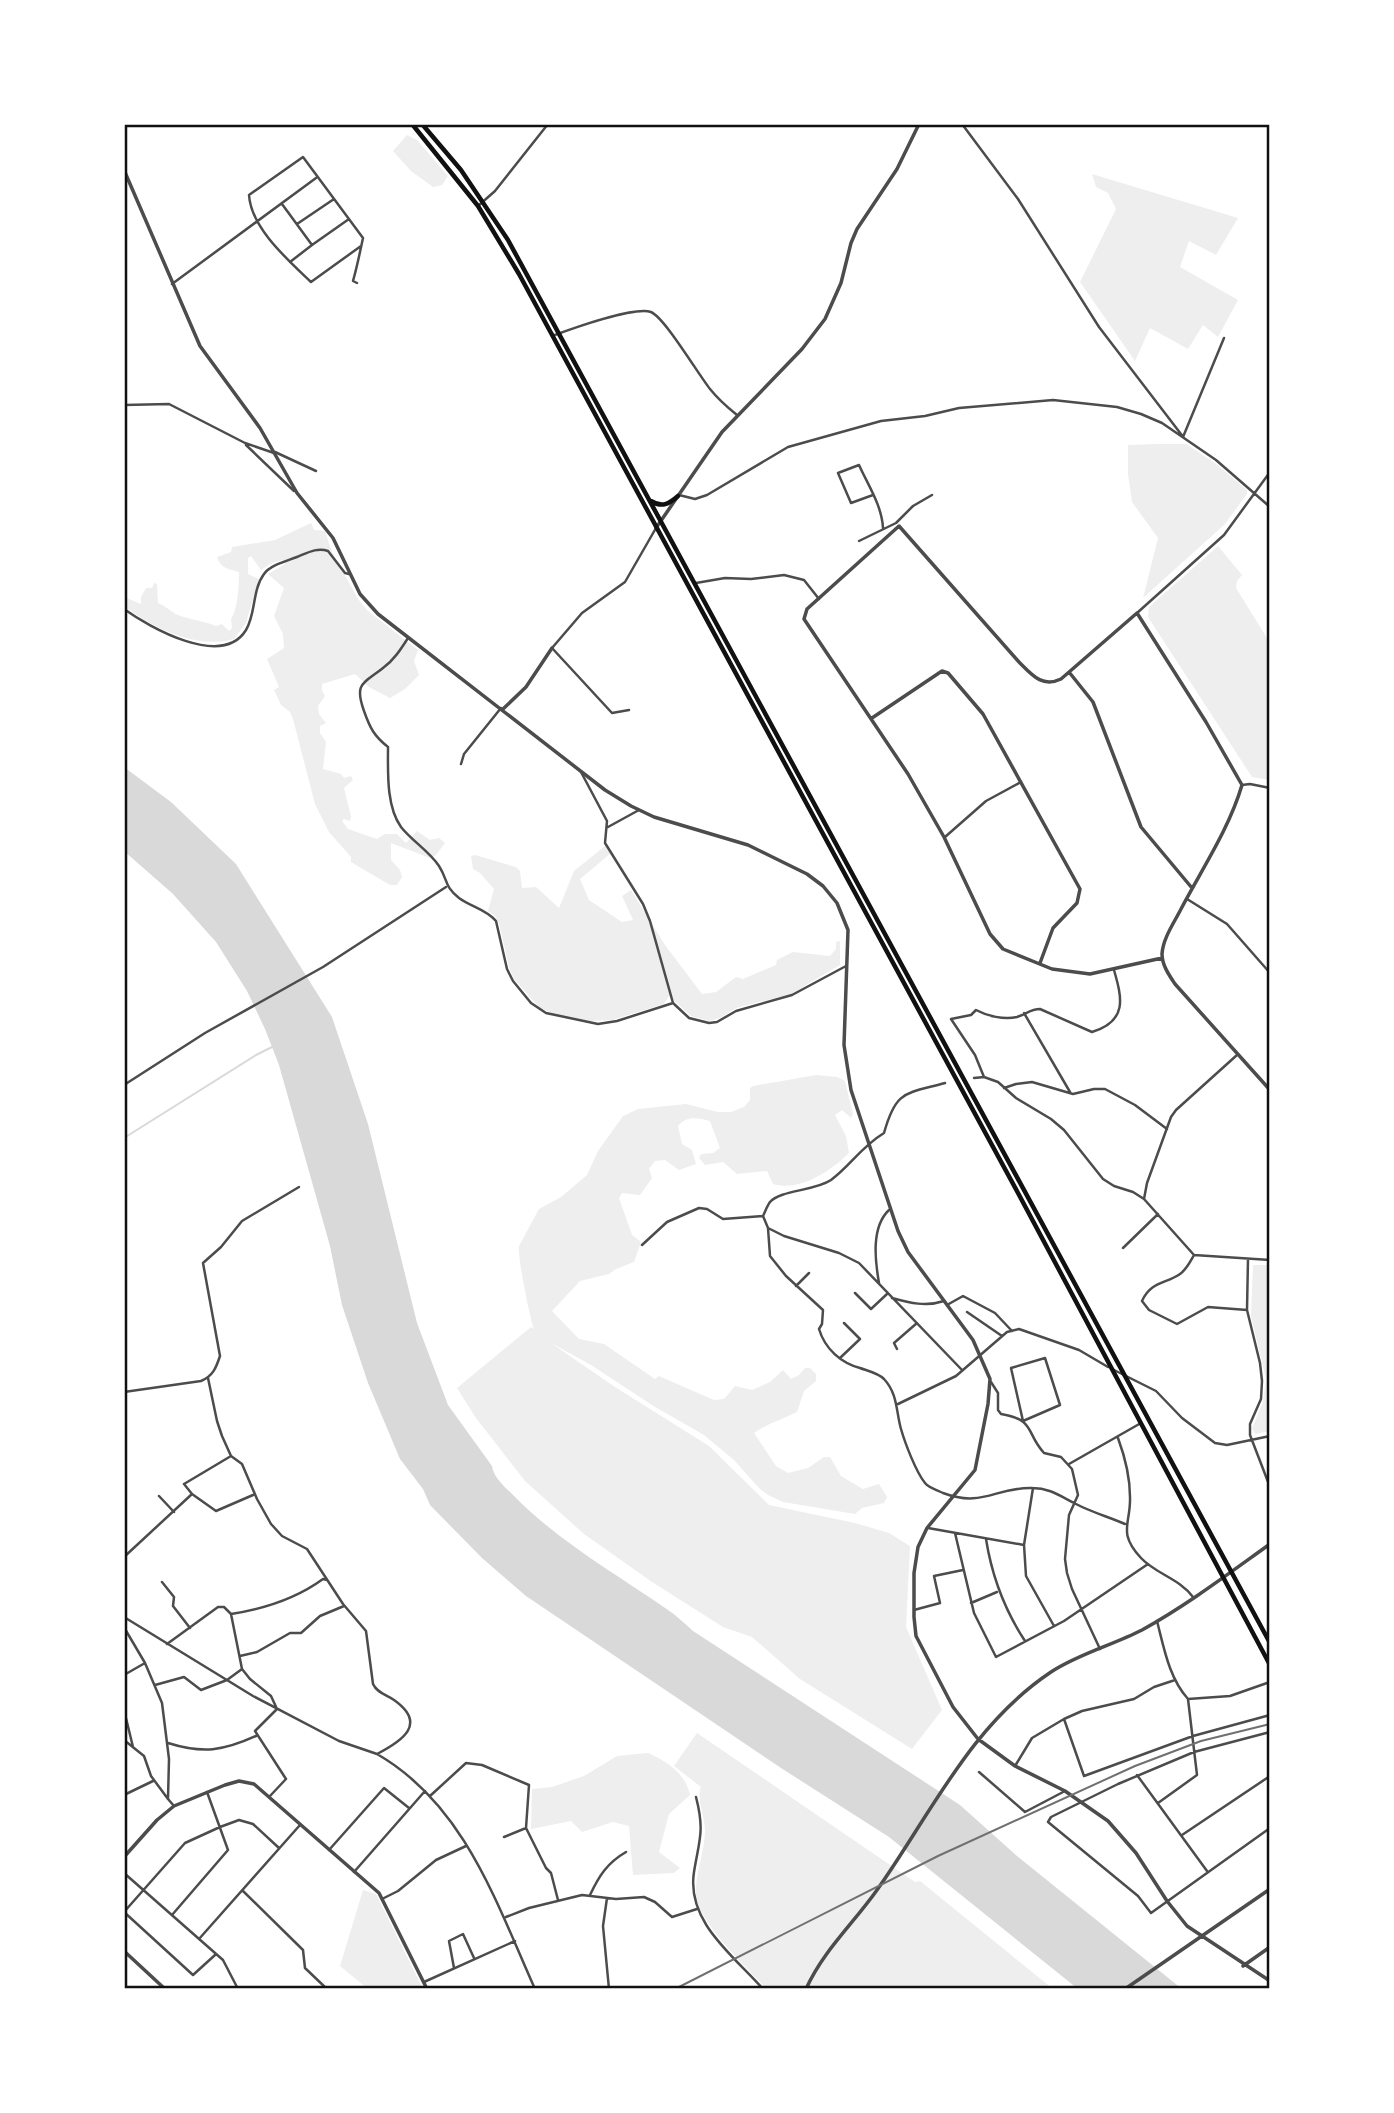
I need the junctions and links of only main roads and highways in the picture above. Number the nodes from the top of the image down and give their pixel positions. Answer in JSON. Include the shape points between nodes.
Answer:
{"nodes":[{"id":1,"x":412,"y":124,"type":"edge"},
{"id":2,"x":422,"y":124,"type":"edge"},
{"id":3,"x":678,"y":496,"type":"road end"},
{"id":4,"x":651,"y":500,"type":"junction"},
{"id":5,"x":1270,"y":1643,"type":"edge"},
{"id":6,"x":1270,"y":1665,"type":"edge"}],
"edges":[{"from":1,"to":6,"type":"highway","via":[[478,206],[508,254]]},
{"from":2,"to":4,"type":"highway","via":[[484,201]]},
{"from":3,"to":4,"type":"highway","via":[[662,506]]},
{"from":4,"to":5,"type":"highway"}]}
